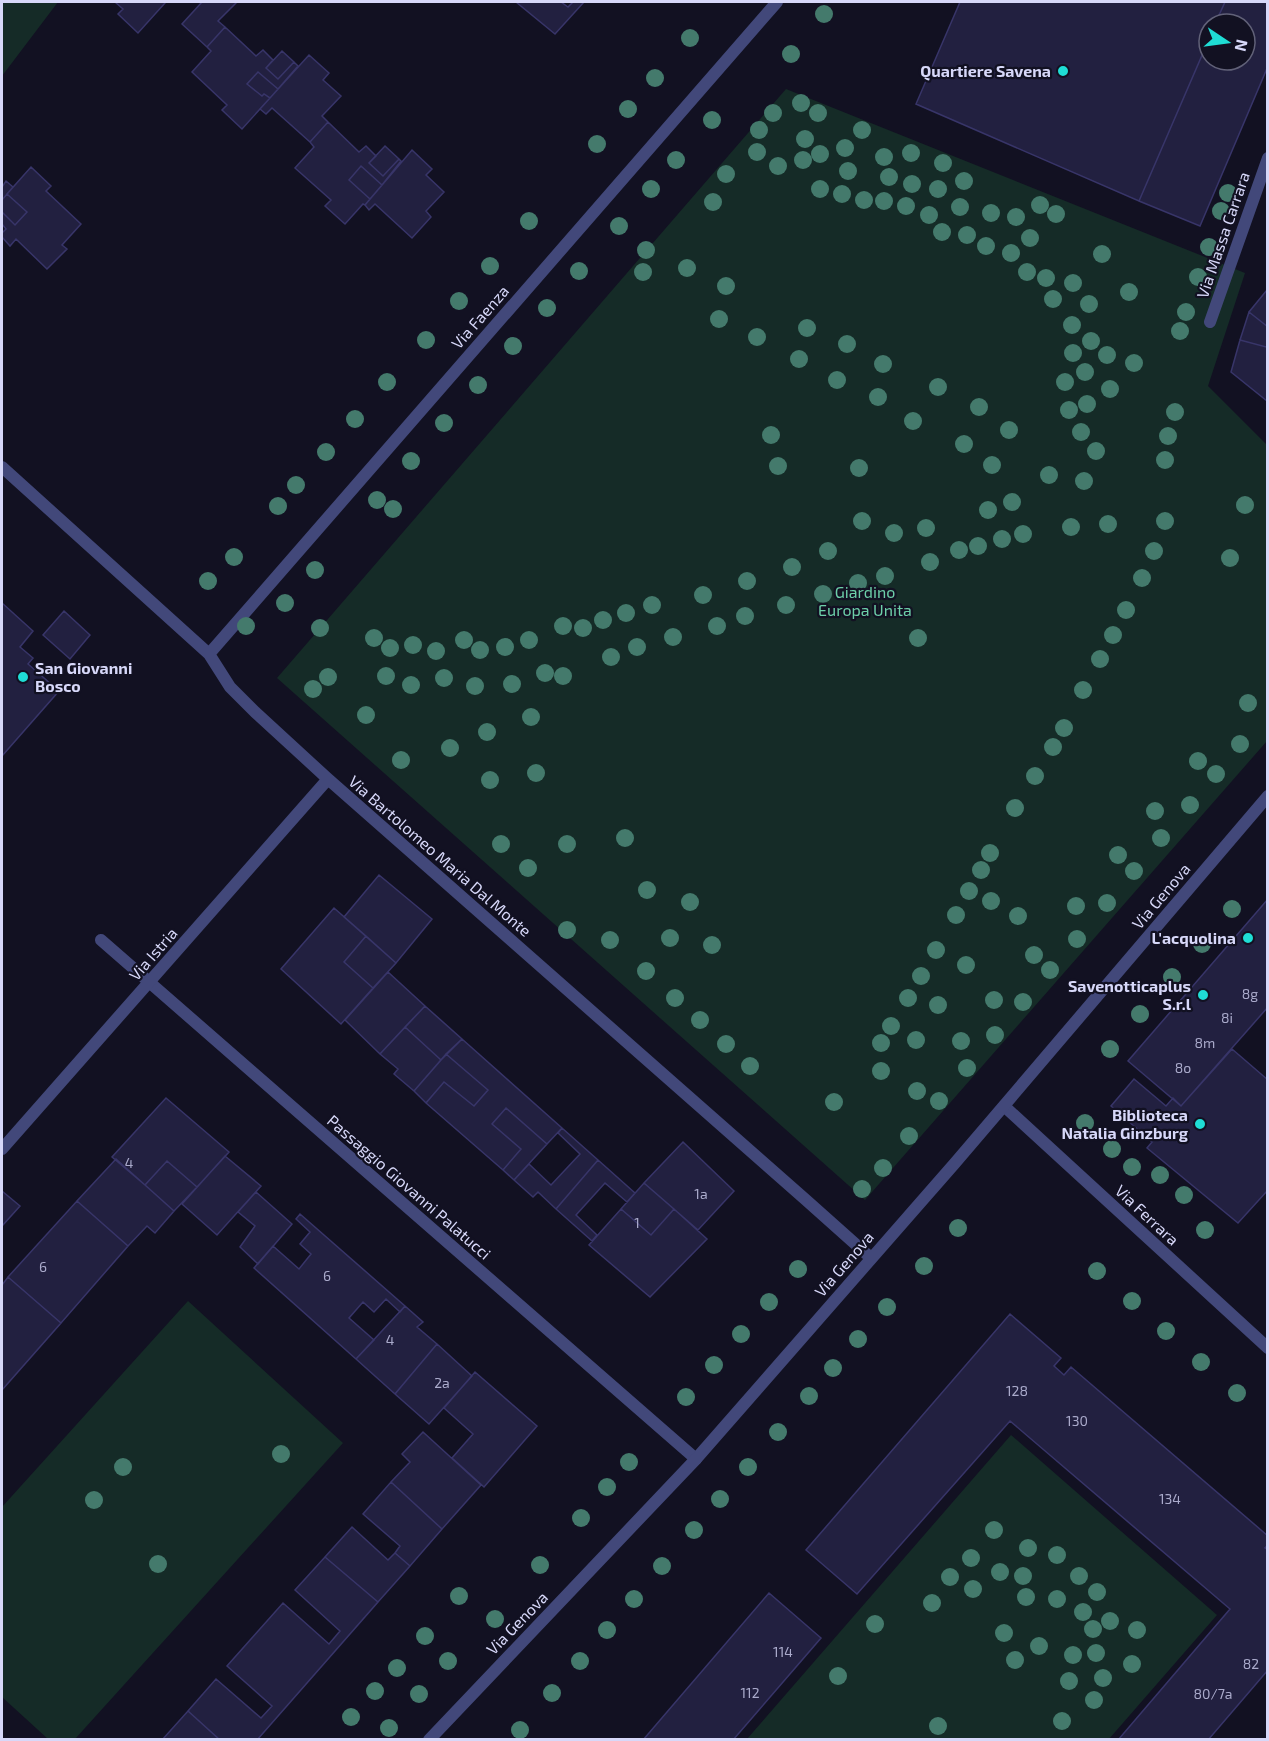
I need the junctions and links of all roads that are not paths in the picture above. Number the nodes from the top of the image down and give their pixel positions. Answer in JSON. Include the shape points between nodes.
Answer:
{"nodes":[{"id":1,"x":777,"y":2,"type":"edge"},
{"id":2,"x":1268,"y":158,"type":"edge"},
{"id":3,"x":1210,"y":322,"type":"dead end"},
{"id":4,"x":2,"y":466,"type":"edge"},
{"id":5,"x":209,"y":654,"type":"junction"},
{"id":6,"x":328,"y":779,"type":"junction"},
{"id":7,"x":1268,"y":796,"type":"edge"},
{"id":8,"x":101,"y":940,"type":"dead end"},
{"id":9,"x":149,"y":983,"type":"junction"},
{"id":10,"x":1004,"y":1106,"type":"junction"},
{"id":11,"x":2,"y":1149,"type":"edge"},
{"id":12,"x":871,"y":1258,"type":"junction"},
{"id":13,"x":1268,"y":1348,"type":"edge"},
{"id":14,"x":696,"y":1459,"type":"junction"},
{"id":15,"x":429,"y":1740,"type":"edge"}],
"edges":[{"from":1,"to":5,"type":"street","name":"Via Faenza"},
{"from":2,"to":3,"type":"street","name":"Via Massa Carrara"},
{"from":4,"to":5,"type":"street","name":"Via Bartolomeo Maria Dal Monte"},
{"from":5,"to":6,"type":"street","name":"Via Bartolomeo Maria Dal Monte","via":[[230,687]]},
{"from":6,"to":9,"type":"street","name":"Via Istria"},
{"from":6,"to":12,"type":"street","name":"Via Bartolomeo Maria Dal Monte"},
{"from":7,"to":10,"type":"street","name":"Via Genova"},
{"from":8,"to":9,"type":"street","name":"Passaggio Giovanni Palatucci"},
{"from":9,"to":11,"type":"street","name":"Via Istria"},
{"from":9,"to":14,"type":"street","name":"Passaggio Giovanni Palatucci"},
{"from":10,"to":12,"type":"street","name":"Via Genova"},
{"from":10,"to":13,"type":"street","name":"Via Ferrara"},
{"from":12,"to":14,"type":"street","name":"Via Genova"},
{"from":14,"to":15,"type":"street","name":"Via Genova"}]}
